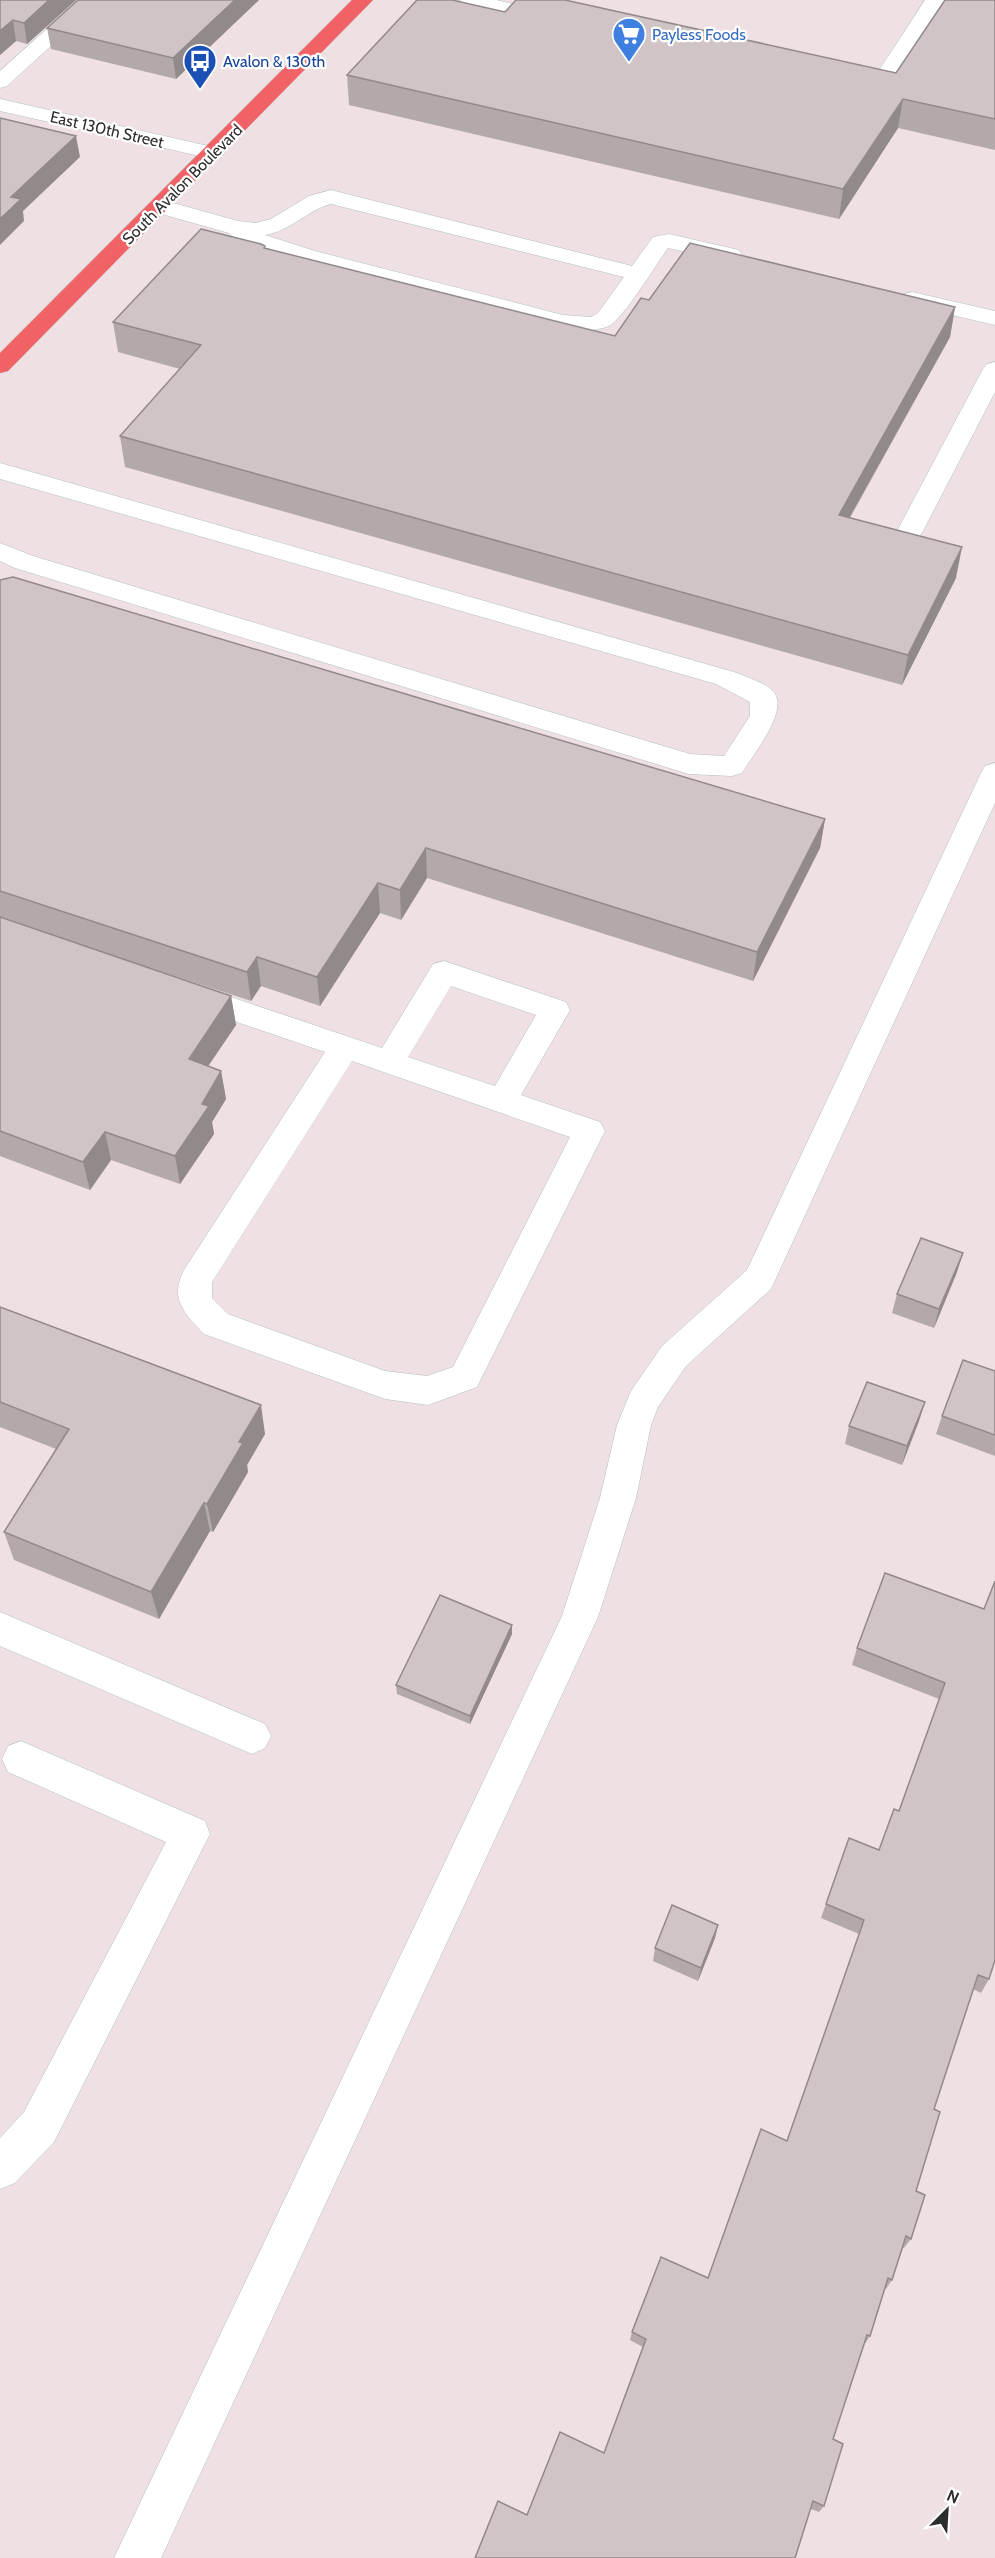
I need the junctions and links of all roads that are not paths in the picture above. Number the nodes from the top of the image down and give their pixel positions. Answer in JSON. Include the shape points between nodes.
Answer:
{"nodes":[{"id":1,"x":91,"y":0,"type":"edge"},
{"id":2,"x":363,"y":0,"type":"edge"},
{"id":3,"x":469,"y":0,"type":"edge"},
{"id":4,"x":935,"y":0,"type":"edge"},
{"id":5,"x":572,"y":23,"type":"edge"},
{"id":6,"x":831,"y":81,"type":"edge"},
{"id":7,"x":0,"y":82,"type":"edge"},
{"id":8,"x":0,"y":105,"type":"edge"},
{"id":9,"x":213,"y":153,"type":"junction"},
{"id":10,"x":159,"y":206,"type":"junction"},
{"id":11,"x":246,"y":231,"type":"junction"},
{"id":12,"x":751,"y":260,"type":"edge"},
{"id":13,"x":638,"y":274,"type":"junction"},
{"id":14,"x":890,"y":293,"type":"edge"},
{"id":15,"x":995,"y":318,"type":"edge"},
{"id":16,"x":0,"y":366,"type":"edge"},
{"id":17,"x":995,"y":369,"type":"edge"},
{"id":18,"x":0,"y":471,"type":"edge"},
{"id":19,"x":910,"y":531,"type":"edge"},
{"id":20,"x":0,"y":551,"type":"edge"},
{"id":21,"x":995,"y":773,"type":"edge"},
{"id":22,"x":167,"y":987,"type":"edge"},
{"id":23,"x":345,"y":1047,"type":"junction"},
{"id":24,"x":389,"y":1062,"type":"junction"},
{"id":25,"x":502,"y":1101,"type":"junction"},
{"id":26,"x":0,"y":1629,"type":"edge"},
{"id":27,"x":252,"y":1736,"type":"dead end"},
{"id":28,"x":21,"y":1759,"type":"dead end"},
{"id":29,"x":0,"y":2168,"type":"edge"},
{"id":30,"x":137,"y":2558,"type":"edge"}],
"edges":[{"from":1,"to":7,"type":"street"},
{"from":2,"to":9,"type":"main road","name":"South Avalon Boulevard"},
{"from":3,"to":5,"type":"street"},
{"from":4,"to":6,"type":"street","via":[[876,91]]},
{"from":8,"to":9,"type":"street","name":"East 130th Street"},
{"from":9,"to":10,"type":"main road","name":"South Avalon Boulevard"},
{"from":10,"to":11,"type":"street"},
{"from":10,"to":16,"type":"main road","name":"South Avalon Boulevard"},
{"from":11,"to":13,"type":"street","via":[[275,228],[299,208],[331,197]]},
{"from":11,"to":13,"type":"street","via":[[308,256],[563,322],[599,323]]},
{"from":12,"to":13,"type":"street","via":[[669,240],[661,242]]},
{"from":14,"to":15,"type":"street"},
{"from":17,"to":19,"type":"street"},
{"from":18,"to":20,"type":"street","via":[[725,678],[763,697],[764,716],[732,766],[689,764],[24,562]]},
{"from":21,"to":30,"type":"street","via":[[759,1279],[674,1356],[643,1401],[618,1498],[580,1617]]},
{"from":22,"to":23,"type":"street"},
{"from":23,"to":24,"type":"street"},
{"from":23,"to":25,"type":"street","via":[[196,1280],[195,1302],[216,1324],[385,1385],[428,1391],[465,1377],[589,1131]]},
{"from":24,"to":25,"type":"street"},
{"from":24,"to":25,"type":"street","via":[[444,972],[555,1010]]},
{"from":26,"to":27,"type":"street"},
{"from":28,"to":29,"type":"street","via":[[191,1834],[39,2127]]}]}
